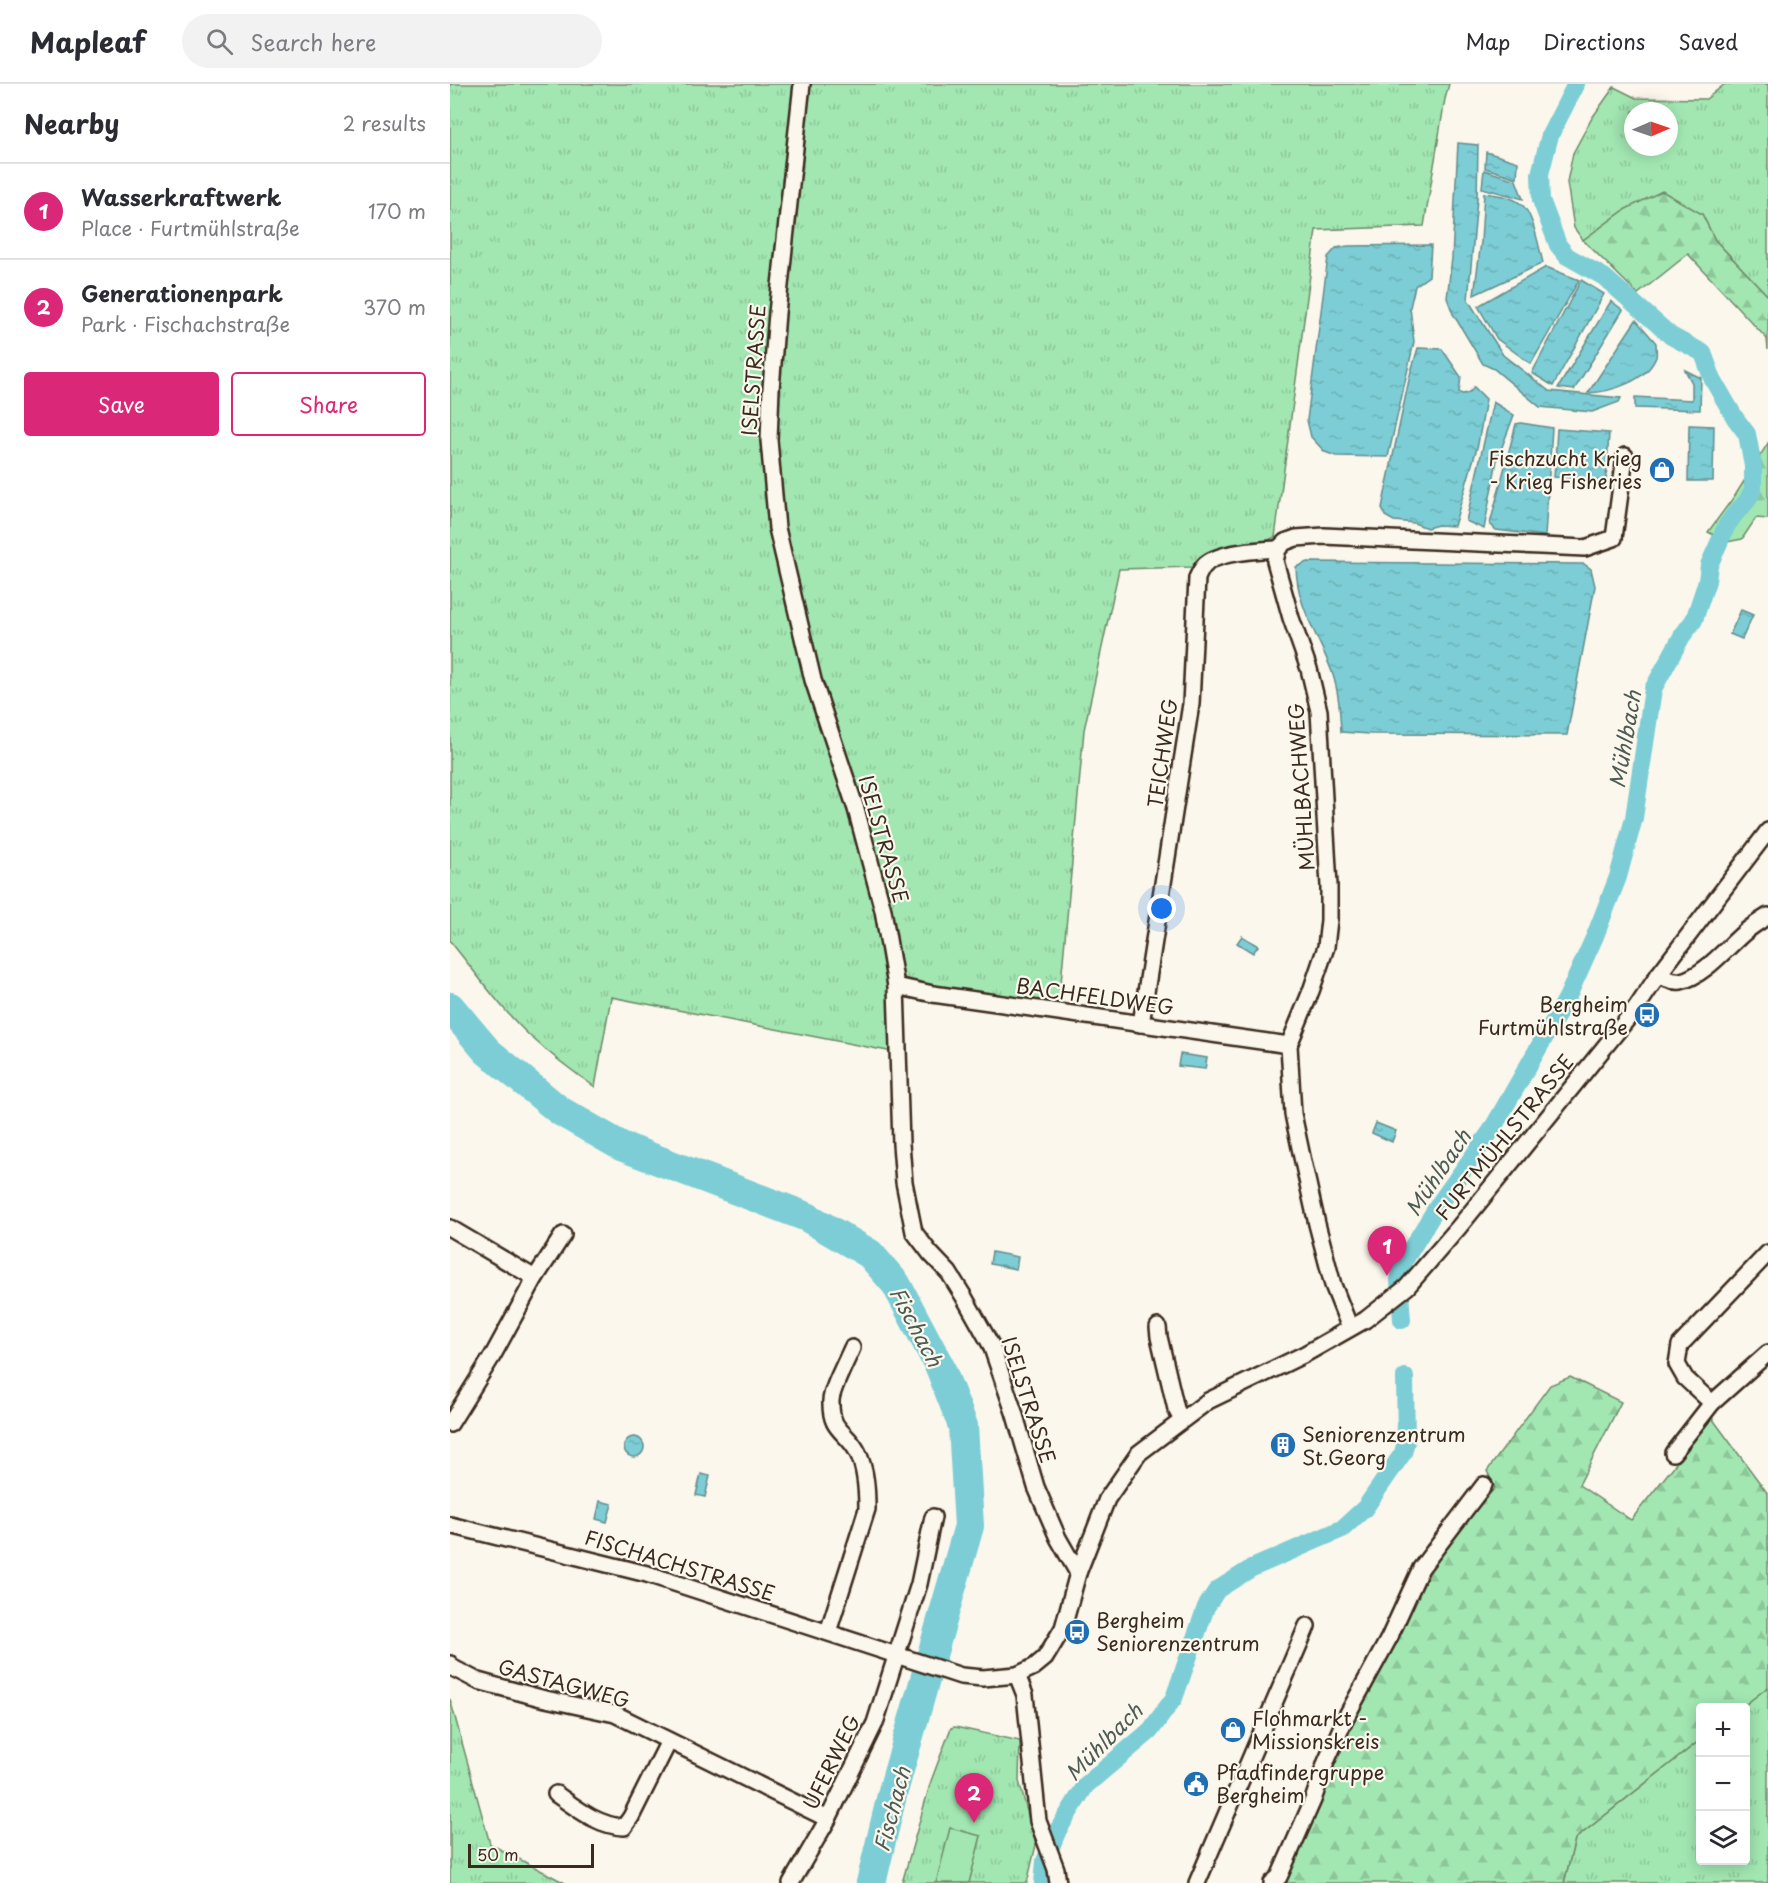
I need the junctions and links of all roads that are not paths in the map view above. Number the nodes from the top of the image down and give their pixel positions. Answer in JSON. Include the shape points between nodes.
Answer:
{"nodes":[{"id":1,"x":802,"y":84,"type":"edge"},
{"id":2,"x":1625,"y":456,"type":"dead end"},
{"id":3,"x":1278,"y":549,"type":"junction"},
{"id":4,"x":1768,"y":831,"type":"edge"},
{"id":5,"x":1768,"y":916,"type":"edge"},
{"id":6,"x":1659,"y":974,"type":"junction"},
{"id":7,"x":896,"y":986,"type":"junction"},
{"id":8,"x":1141,"y":1024,"type":"junction"},
{"id":9,"x":1289,"y":1044,"type":"junction"},
{"id":10,"x":450,"y":1228,"type":"edge"},
{"id":11,"x":563,"y":1234,"type":"dead end"},
{"id":12,"x":1768,"y":1253,"type":"edge"},
{"id":13,"x":535,"y":1278,"type":"junction"},
{"id":14,"x":1158,"y":1327,"type":"dead end"},
{"id":15,"x":1350,"y":1328,"type":"junction"},
{"id":16,"x":852,"y":1348,"type":"dead end"},
{"id":17,"x":1768,"y":1353,"type":"edge"},
{"id":18,"x":1712,"y":1403,"type":"junction"},
{"id":19,"x":1182,"y":1420,"type":"junction"},
{"id":20,"x":450,"y":1424,"type":"edge"},
{"id":21,"x":1673,"y":1453,"type":"dead end"},
{"id":22,"x":1484,"y":1485,"type":"dead end"},
{"id":23,"x":933,"y":1517,"type":"dead end"},
{"id":24,"x":450,"y":1525,"type":"edge"},
{"id":25,"x":1078,"y":1574,"type":"junction"},
{"id":26,"x":1307,"y":1626,"type":"dead end"},
{"id":27,"x":828,"y":1632,"type":"junction"},
{"id":28,"x":896,"y":1654,"type":"junction"},
{"id":29,"x":450,"y":1664,"type":"edge"},
{"id":30,"x":1017,"y":1675,"type":"junction"},
{"id":31,"x":669,"y":1741,"type":"junction"},
{"id":32,"x":556,"y":1794,"type":"dead end"},
{"id":33,"x":828,"y":1819,"type":"junction"},
{"id":34,"x":1057,"y":1876,"type":"edge"},
{"id":35,"x":791,"y":1883,"type":"edge"},
{"id":36,"x":1197,"y":1883,"type":"edge"},
{"id":37,"x":1272,"y":1883,"type":"edge"}],
"edges":[{"from":1,"to":7,"type":"street","name":"ISELSTRASSE","via":[[771,389],[772,487],[777,528],[810,669],[876,878]]},
{"from":2,"to":3,"type":"street","via":[[1614,538],[1585,548],[1324,536],[1296,538]]},
{"from":3,"to":8,"type":"street","name":"TEICHWEG","via":[[1247,550],[1216,558],[1205,564],[1197,578],[1191,704]]},
{"from":3,"to":9,"type":"street","name":"MÜHLBACHWEG","via":[[1275,561],[1319,711],[1329,886],[1326,947]]},
{"from":4,"to":6,"type":"street","name":"FURTMÜHLSTRASSE"},
{"from":5,"to":6,"type":"street","via":[[1693,975],[1680,981],[1667,980]]},
{"from":6,"to":15,"type":"street","name":"FURTMÜHLSTRASSE","via":[[1630,1016],[1407,1287]]},
{"from":7,"to":8,"type":"street","name":"BACHFELDWEG"},
{"from":7,"to":25,"type":"street","name":"ISELSTRASSE","via":[[901,1144],[914,1232],[949,1273],[991,1345],[1036,1487]]},
{"from":8,"to":9,"type":"street","name":"BACHFELDWEG"},
{"from":9,"to":15,"type":"street","name":"MÜHLBACHWEG","via":[[1293,1114],[1333,1285]]},
{"from":10,"to":13,"type":"street"},
{"from":11,"to":13,"type":"street"},
{"from":12,"to":18,"type":"street","via":[[1680,1345],[1677,1364],[1685,1378]]},
{"from":13,"to":20,"type":"street"},
{"from":14,"to":19,"type":"street","via":[[1176,1409]]},
{"from":15,"to":19,"type":"street","name":"FURTMÜHLSTRASSE","via":[[1208,1401]]},
{"from":16,"to":27,"type":"street","via":[[831,1399],[833,1423],[857,1450],[863,1464],[867,1509]]},
{"from":17,"to":18,"type":"street"},
{"from":18,"to":21,"type":"street"},
{"from":19,"to":25,"type":"street","name":"FURTMÜHLSTRASSE","via":[[1138,1453],[1107,1499]]},
{"from":22,"to":37,"type":"street","via":[[1421,1568],[1346,1717],[1279,1877]]},
{"from":23,"to":28,"type":"street","via":[[919,1584]]},
{"from":24,"to":27,"type":"street","name":"FISCHACHSTRASSE","via":[[647,1574]]},
{"from":25,"to":30,"type":"street","name":"FURTMÜHLSTRASSE","via":[[1063,1628],[1045,1658]]},
{"from":26,"to":36,"type":"street"},
{"from":27,"to":28,"type":"street","name":"FISCHACHSTRASSE"},
{"from":28,"to":30,"type":"street","name":"FISCHACHSTRASSE","via":[[961,1676]]},
{"from":28,"to":33,"type":"street","name":"UFERWEG","via":[[875,1723]]},
{"from":29,"to":31,"type":"street","name":"GASTAGWEG","via":[[478,1681],[615,1714]]},
{"from":30,"to":34,"type":"street","via":[[1025,1695],[1036,1811]]},
{"from":31,"to":32,"type":"street","via":[[624,1827],[608,1825],[583,1813]]},
{"from":31,"to":33,"type":"street","name":"GASTAGWEG"},
{"from":33,"to":35,"type":"street","name":"UFERWEG"}]}
